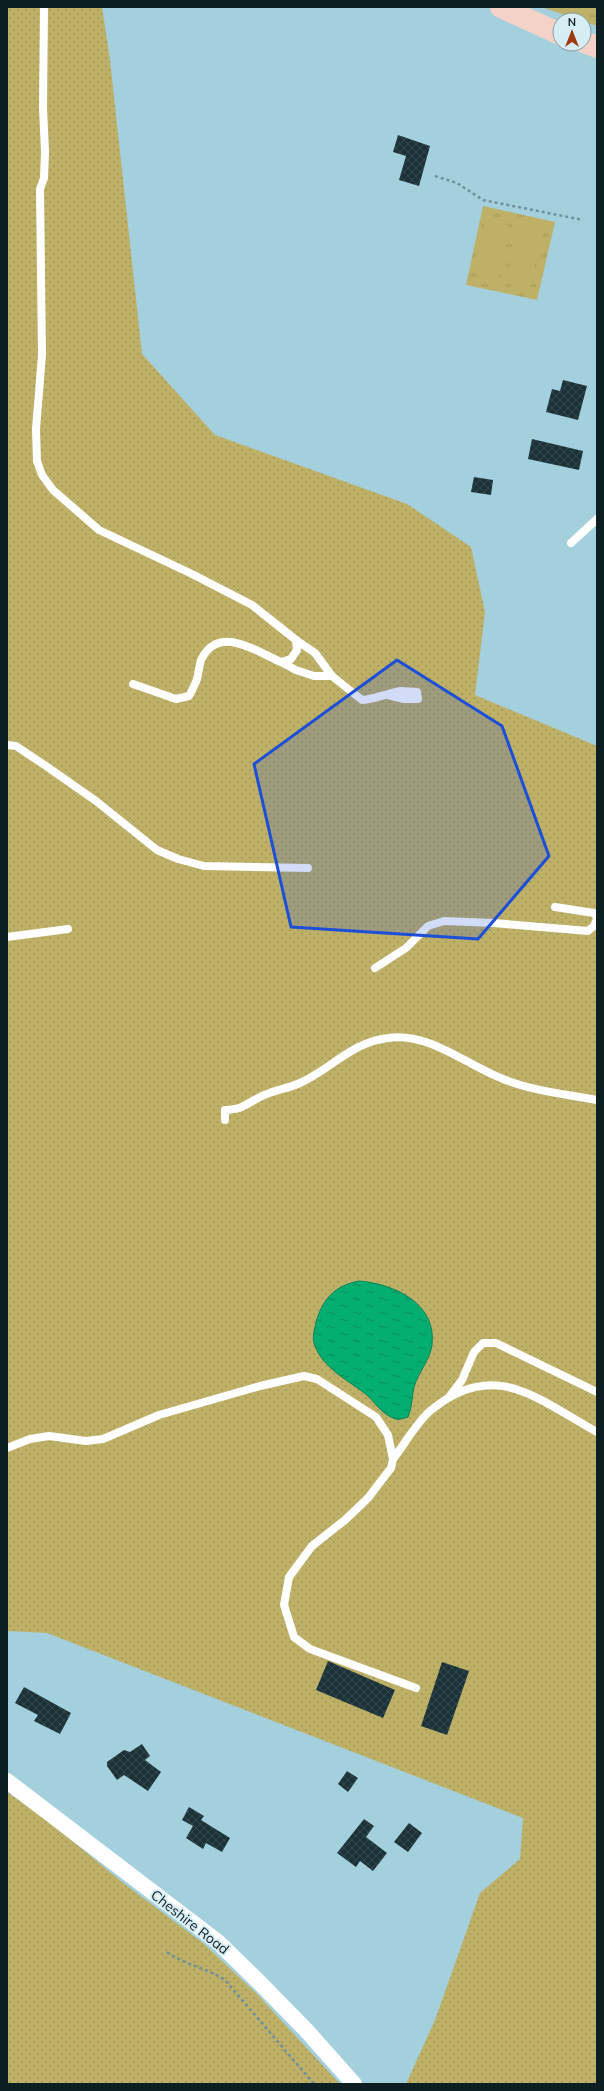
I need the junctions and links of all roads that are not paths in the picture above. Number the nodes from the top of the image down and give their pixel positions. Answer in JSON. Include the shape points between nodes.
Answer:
{"nodes":[{"id":1,"x":44,"y":7,"type":"edge"},
{"id":2,"x":501,"y":7,"type":"edge"},
{"id":3,"x":552,"y":31,"type":"edge"},
{"id":4,"x":597,"y":519,"type":"edge"},
{"id":5,"x":571,"y":543,"type":"dead end"},
{"id":6,"x":296,"y":640,"type":"junction"},
{"id":7,"x":281,"y":662,"type":"junction"},
{"id":8,"x":332,"y":676,"type":"junction"},
{"id":9,"x":133,"y":684,"type":"dead end"},
{"id":10,"x":388,"y":695,"type":"dead end"},
{"id":11,"x":7,"y":745,"type":"edge"},
{"id":12,"x":308,"y":868,"type":"dead end"},
{"id":13,"x":556,"y":907,"type":"dead end"},
{"id":14,"x":597,"y":918,"type":"edge"},
{"id":15,"x":68,"y":929,"type":"dead end"},
{"id":16,"x":7,"y":937,"type":"edge"},
{"id":17,"x":375,"y":968,"type":"dead end"},
{"id":18,"x":597,"y":1100,"type":"edge"},
{"id":19,"x":224,"y":1120,"type":"dead end"},
{"id":20,"x":597,"y":1392,"type":"edge"},
{"id":21,"x":448,"y":1398,"type":"junction"},
{"id":22,"x":597,"y":1432,"type":"edge"},
{"id":23,"x":7,"y":1448,"type":"edge"},
{"id":24,"x":393,"y":1459,"type":"junction"},
{"id":25,"x":416,"y":1688,"type":"dead end"},
{"id":26,"x":7,"y":1781,"type":"edge"},
{"id":27,"x":354,"y":2084,"type":"edge"}],
"edges":[{"from":1,"to":6,"type":"lane","via":[[45,152],[44,178],[40,189],[42,355],[36,429],[37,461],[42,475],[53,490],[99,530],[252,605]]},
{"from":2,"to":3,"type":"street"},
{"from":4,"to":5,"type":"lane"},
{"from":6,"to":7,"type":"lane","via":[[297,650],[291,659]]},
{"from":6,"to":8,"type":"lane","via":[[315,653]]},
{"from":7,"to":8,"type":"lane","via":[[314,676]]},
{"from":7,"to":9,"type":"lane","via":[[240,643],[224,641],[213,645],[202,658],[189,696],[176,699]]},
{"from":8,"to":10,"type":"lane","via":[[362,700]]},
{"from":11,"to":12,"type":"lane","via":[[16,746],[96,801],[157,850],[178,859],[204,866]]},
{"from":13,"to":14,"type":"lane","via":[[594,913]]},
{"from":14,"to":17,"type":"lane","via":[[594,926],[588,931],[444,921],[428,926],[406,948]]},
{"from":15,"to":16,"type":"lane"},
{"from":18,"to":19,"type":"lane","via":[[527,1088],[501,1079],[472,1063],[413,1038],[388,1038],[361,1044],[300,1084],[278,1089],[241,1110],[224,1110]]},
{"from":20,"to":21,"type":"lane","via":[[517,1352],[496,1343],[483,1343],[474,1352],[462,1380]]},
{"from":21,"to":22,"type":"lane","via":[[465,1389],[494,1384],[515,1388],[546,1402]]},
{"from":21,"to":24,"type":"lane","via":[[429,1412]]},
{"from":23,"to":24,"type":"lane","via":[[30,1439],[49,1436],[86,1441],[103,1439],[159,1415],[304,1376],[318,1379],[376,1417],[388,1435]]},
{"from":24,"to":25,"type":"lane","via":[[391,1468],[368,1498],[312,1546],[298,1564],[289,1577],[284,1605],[294,1637],[310,1649]]},
{"from":26,"to":27,"type":"street","name":"Cheshire Road","via":[[218,1942],[276,1998]]}]}
